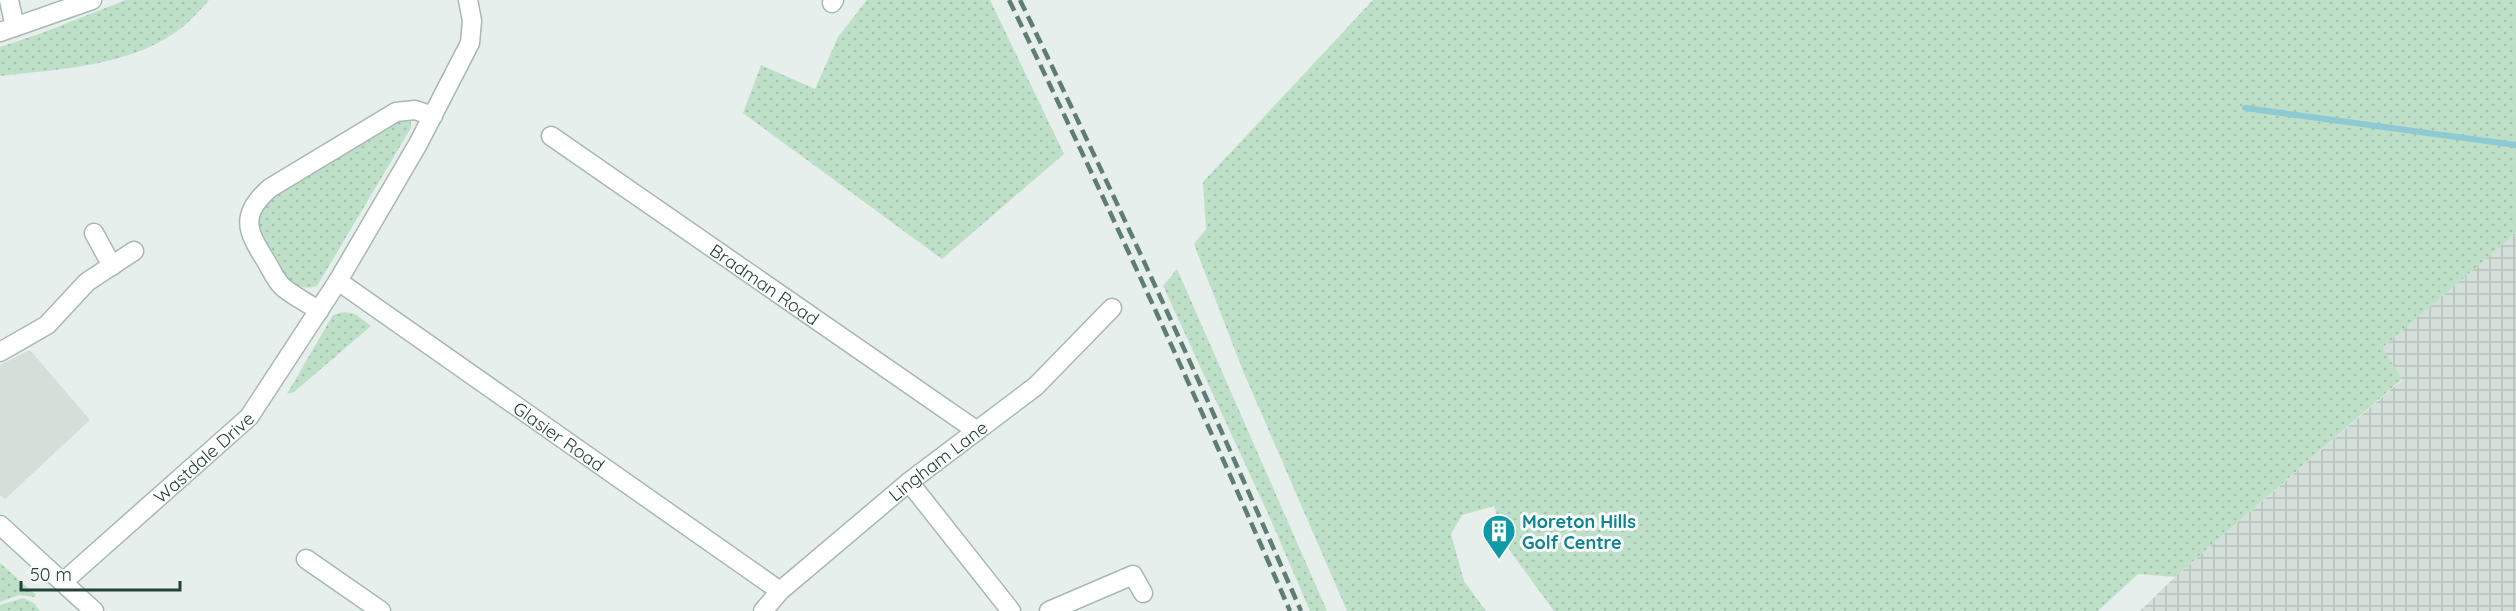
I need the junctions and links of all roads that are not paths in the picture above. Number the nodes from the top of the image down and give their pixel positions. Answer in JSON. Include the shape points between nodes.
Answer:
{"nodes":[{"id":1,"x":9,"y":0,"type":"edge"},
{"id":2,"x":92,"y":0,"type":"edge"},
{"id":3,"x":468,"y":0,"type":"edge"},
{"id":4,"x":7,"y":29,"type":"edge"},
{"id":5,"x":433,"y":116,"type":"junction"},
{"id":6,"x":551,"y":136,"type":"dead end"},
{"id":7,"x":94,"y":234,"type":"dead end"},
{"id":8,"x":134,"y":251,"type":"dead end"},
{"id":9,"x":112,"y":266,"type":"junction"},
{"id":10,"x":338,"y":281,"type":"junction"},
{"id":11,"x":1112,"y":309,"type":"dead end"},
{"id":12,"x":319,"y":311,"type":"junction"},
{"id":13,"x":0,"y":352,"type":"edge"},
{"id":14,"x":977,"y":431,"type":"junction"},
{"id":15,"x":909,"y":482,"type":"junction"},
{"id":16,"x":0,"y":525,"type":"edge"},
{"id":17,"x":306,"y":559,"type":"dead end"},
{"id":18,"x":63,"y":582,"type":"junction"},
{"id":19,"x":780,"y":591,"type":"junction"},
{"id":20,"x":1143,"y":592,"type":"dead end"},
{"id":21,"x":94,"y":611,"type":"edge"},
{"id":22,"x":381,"y":611,"type":"edge"},
{"id":23,"x":763,"y":611,"type":"edge"},
{"id":24,"x":1011,"y":611,"type":"edge"},
{"id":25,"x":1049,"y":611,"type":"edge"}],
"edges":[{"from":1,"to":4,"type":"street"},
{"from":2,"to":4,"type":"street"},
{"from":3,"to":5,"type":"street","name":"Wastdale Drive","via":[[472,21],[470,43]]},
{"from":5,"to":10,"type":"street","name":"Wastdale Drive"},
{"from":5,"to":12,"type":"street","via":[[415,111],[396,112],[270,188],[252,208],[250,235],[282,287]]},
{"from":6,"to":14,"type":"street","name":"Bradman Road"},
{"from":7,"to":9,"type":"street"},
{"from":8,"to":9,"type":"street"},
{"from":9,"to":13,"type":"street","via":[[87,282],[47,326]]},
{"from":10,"to":12,"type":"street","name":"Wastdale Drive"},
{"from":10,"to":19,"type":"street","name":"Glasier Road"},
{"from":11,"to":14,"type":"street","name":"Lingham Lane","via":[[1036,386]]},
{"from":12,"to":18,"type":"street","name":"Wastdale Drive","via":[[249,417]]},
{"from":14,"to":15,"type":"street","name":"Lingham Lane"},
{"from":15,"to":19,"type":"street","name":"Lingham Lane"},
{"from":15,"to":24,"type":"street"},
{"from":16,"to":18,"type":"street"},
{"from":17,"to":22,"type":"street"},
{"from":18,"to":21,"type":"street"},
{"from":19,"to":23,"type":"street","name":"Lingham Lane"},
{"from":20,"to":25,"type":"street","via":[[1133,575]]}]}
